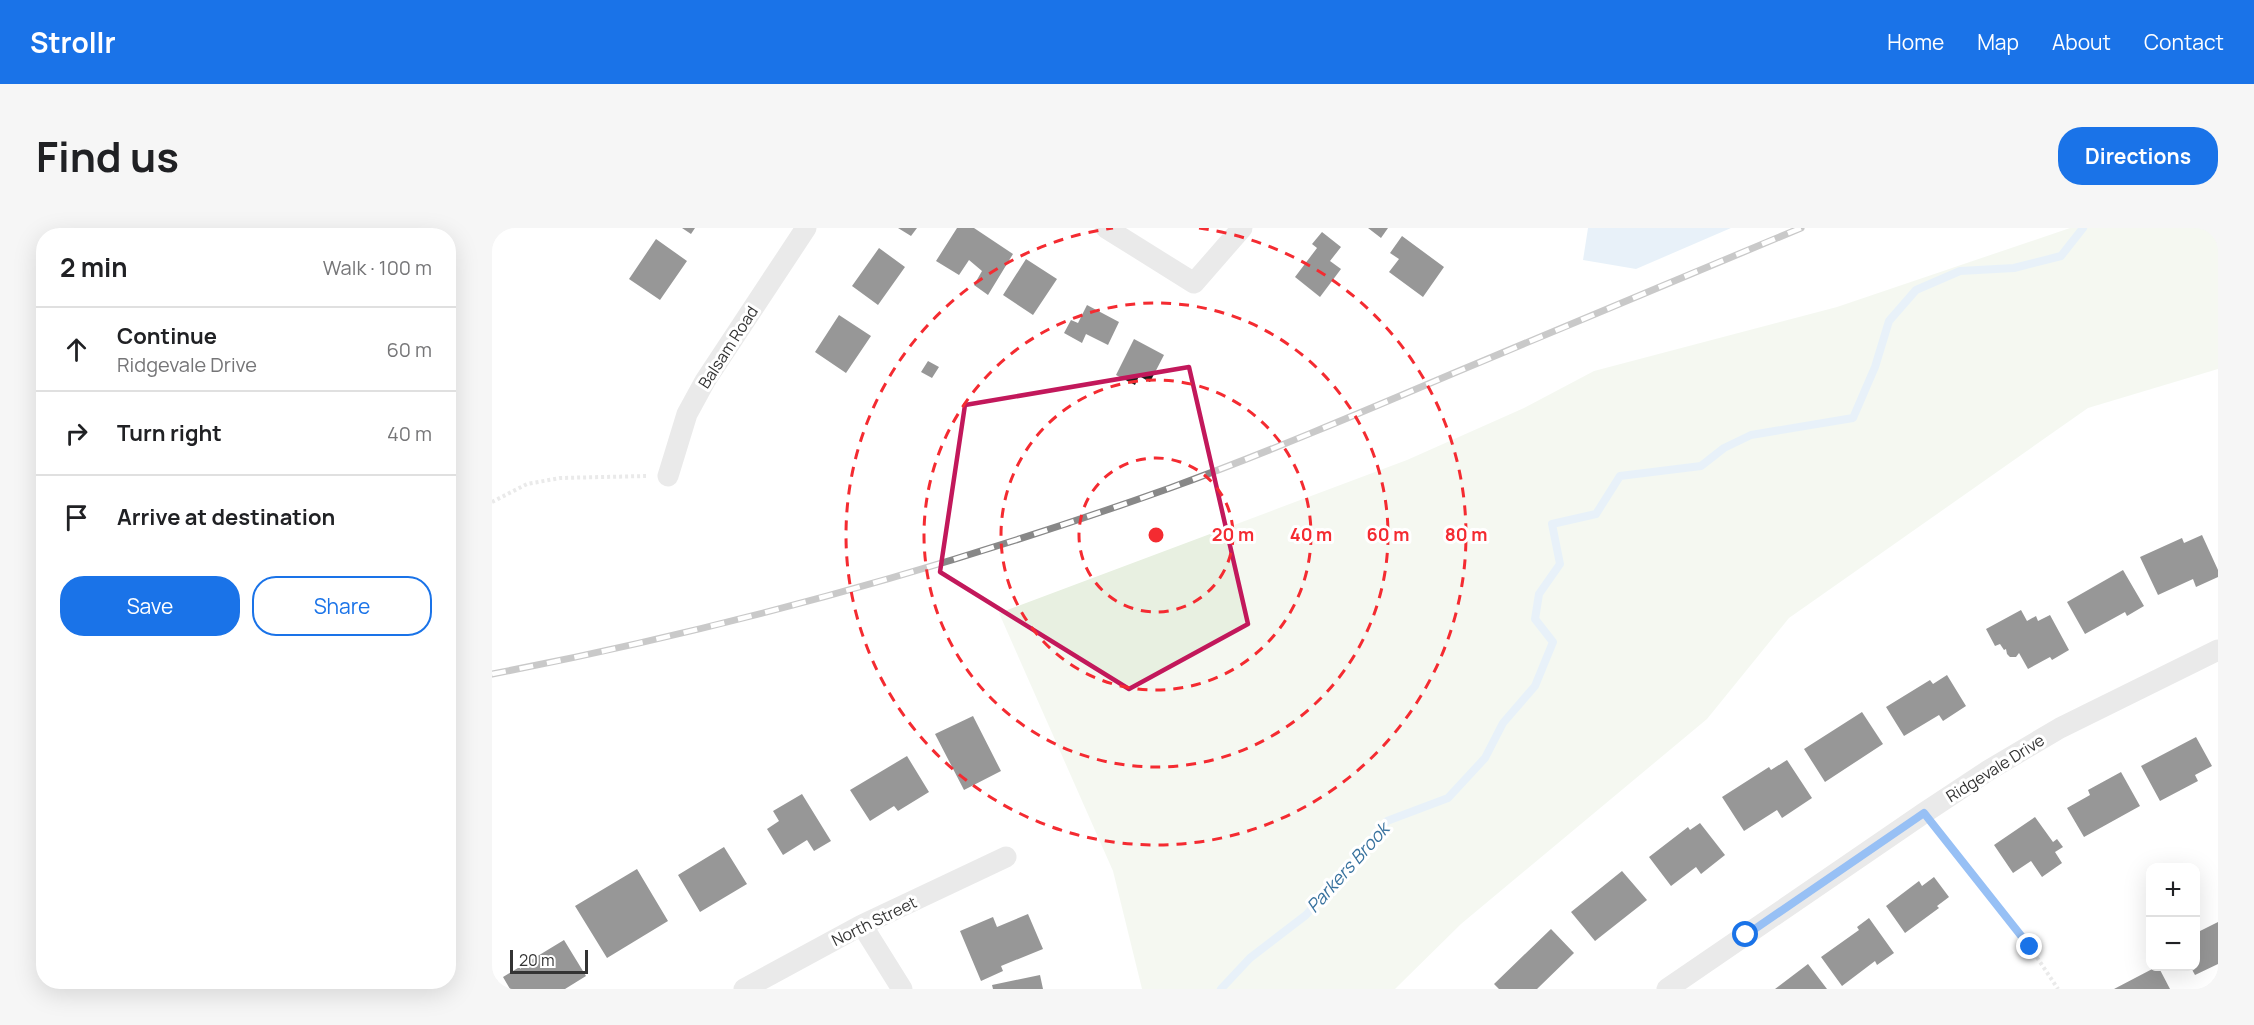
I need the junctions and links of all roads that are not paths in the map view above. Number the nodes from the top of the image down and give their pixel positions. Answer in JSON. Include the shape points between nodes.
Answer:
{"nodes":[{"id":1,"x":806,"y":228,"type":"edge"},
{"id":2,"x":1106,"y":228,"type":"edge"},
{"id":3,"x":1242,"y":228,"type":"edge"},
{"id":4,"x":668,"y":476,"type":"road end"},
{"id":5,"x":2218,"y":650,"type":"edge"},
{"id":6,"x":1006,"y":857,"type":"dead end"},
{"id":7,"x":862,"y":926,"type":"junction"},
{"id":8,"x":744,"y":989,"type":"edge"},
{"id":9,"x":902,"y":989,"type":"edge"},
{"id":10,"x":1667,"y":989,"type":"edge"}],
"edges":[{"from":1,"to":4,"type":"street","name":"Balsam Road","via":[[705,381],[687,414]]},
{"from":2,"to":3,"type":"street","via":[[1194,283]]},
{"from":5,"to":10,"type":"street","name":"Ridgevale Drive","via":[[2060,728],[1924,813]]},
{"from":6,"to":7,"type":"street","name":"North Street"},
{"from":7,"to":8,"type":"street","name":"North Street"},
{"from":7,"to":9,"type":"street"}]}
